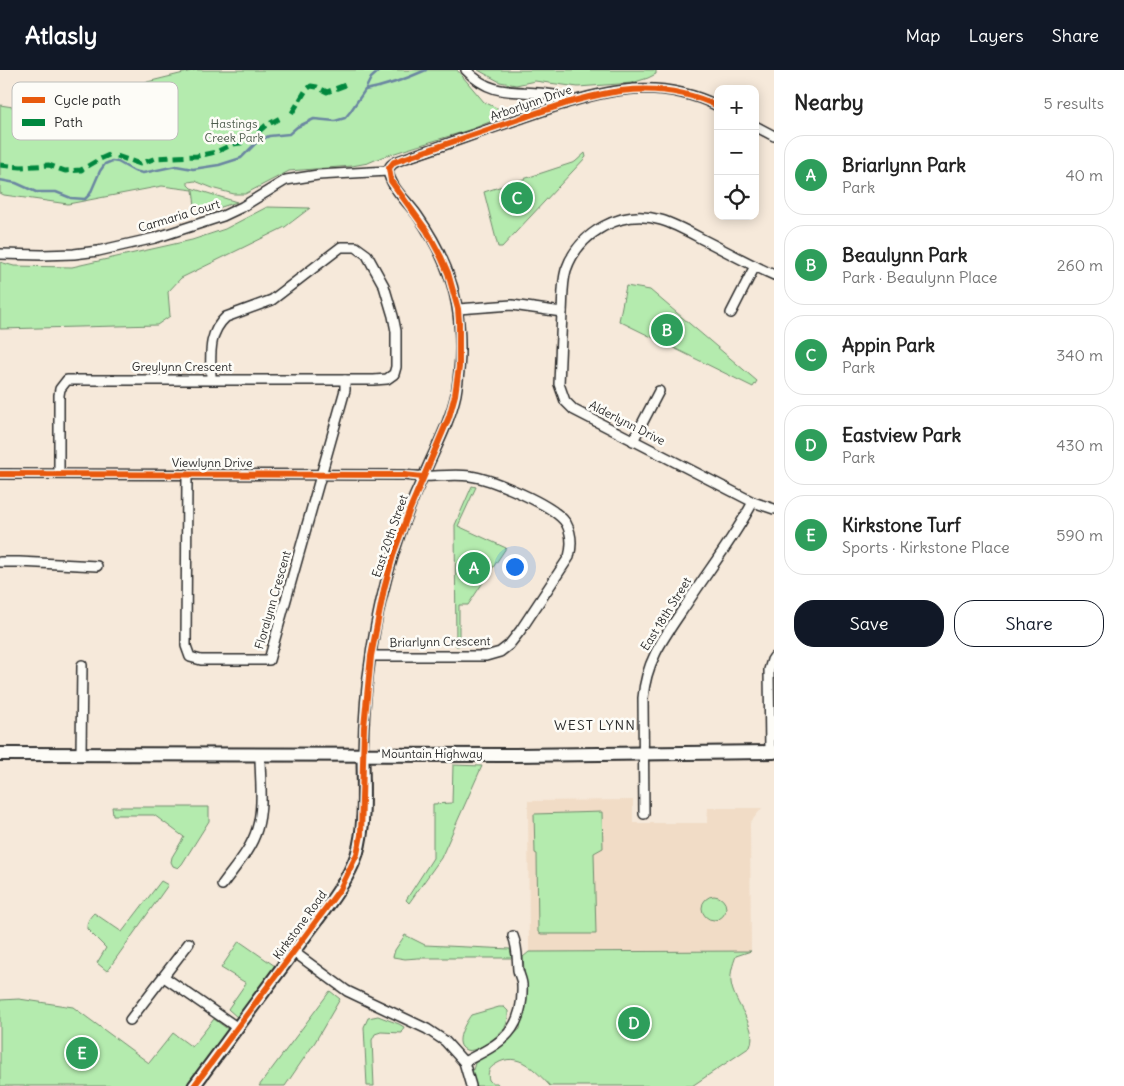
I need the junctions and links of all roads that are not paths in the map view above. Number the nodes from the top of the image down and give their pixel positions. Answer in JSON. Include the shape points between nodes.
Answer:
{"nodes":[{"id":1,"x":466,"y":70,"type":"edge"},
{"id":2,"x":564,"y":104,"type":"junction"},
{"id":3,"x":714,"y":104,"type":"edge"},
{"id":4,"x":759,"y":128,"type":"edge"},
{"id":5,"x":774,"y":136,"type":"edge"},
{"id":6,"x":388,"y":171,"type":"junction"},
{"id":7,"x":0,"y":254,"type":"edge"},
{"id":8,"x":755,"y":266,"type":"junction"},
{"id":9,"x":774,"y":275,"type":"edge"},
{"id":10,"x":458,"y":309,"type":"junction"},
{"id":11,"x":562,"y":312,"type":"junction"},
{"id":12,"x":731,"y":313,"type":"dead end"},
{"id":13,"x":211,"y":380,"type":"junction"},
{"id":14,"x":345,"y":380,"type":"junction"},
{"id":15,"x":658,"y":391,"type":"dead end"},
{"id":16,"x":633,"y":442,"type":"junction"},
{"id":17,"x":0,"y":474,"type":"edge"},
{"id":18,"x":59,"y":474,"type":"junction"},
{"id":19,"x":187,"y":474,"type":"junction"},
{"id":20,"x":320,"y":475,"type":"junction"},
{"id":21,"x":423,"y":477,"type":"junction"},
{"id":22,"x":753,"y":502,"type":"junction"},
{"id":23,"x":774,"y":509,"type":"edge"},
{"id":24,"x":0,"y":562,"type":"edge"},
{"id":25,"x":97,"y":566,"type":"dead end"},
{"id":26,"x":371,"y":656,"type":"junction"},
{"id":27,"x":774,"y":657,"type":"edge"},
{"id":28,"x":82,"y":665,"type":"dead end"},
{"id":29,"x":772,"y":752,"type":"edge"},
{"id":30,"x":644,"y":753,"type":"junction"},
{"id":31,"x":0,"y":754,"type":"edge"},
{"id":32,"x":81,"y":754,"type":"junction"},
{"id":33,"x":363,"y":754,"type":"junction"},
{"id":34,"x":260,"y":755,"type":"junction"},
{"id":35,"x":644,"y":814,"type":"dead end"},
{"id":36,"x":222,"y":886,"type":"dead end"},
{"id":37,"x":513,"y":936,"type":"dead end"},
{"id":38,"x":189,"y":943,"type":"dead end"},
{"id":39,"x":294,"y":952,"type":"junction"},
{"id":40,"x":164,"y":977,"type":"junction"},
{"id":41,"x":130,"y":1020,"type":"dead end"},
{"id":42,"x":236,"y":1029,"type":"junction"},
{"id":43,"x":464,"y":1062,"type":"junction"},
{"id":44,"x":194,"y":1086,"type":"edge"},
{"id":45,"x":470,"y":1086,"type":"edge"}],
"edges":[{"from":1,"to":2,"type":"street","via":[[498,90],[554,95],[562,98]]},
{"from":2,"to":3,"type":"street","name":"Arborlynn Drive","via":[[604,92],[634,89],[679,93]]},
{"from":2,"to":6,"type":"street","name":"Arborlynn Drive","via":[[394,162]]},
{"from":4,"to":5,"type":"street"},
{"from":6,"to":7,"type":"street","name":"Carmaria Court","via":[[286,180],[223,216],[155,238],[98,251],[42,256]]},
{"from":6,"to":10,"type":"street","name":"East 20th Street","via":[[391,181],[435,243]]},
{"from":8,"to":9,"type":"street","name":"Alderlynn Drive"},
{"from":8,"to":11,"type":"street","name":"Alderlynn Drive","via":[[661,220],[640,217],[621,220],[600,228],[577,250],[566,272]]},
{"from":8,"to":12,"type":"street"},
{"from":10,"to":11,"type":"street","via":[[512,305]]},
{"from":10,"to":21,"type":"street","name":"East 20th Street","via":[[461,345],[456,395]]},
{"from":11,"to":16,"type":"street","name":"Alderlynn Drive","via":[[559,378],[565,401],[574,410]]},
{"from":13,"to":14,"type":"street","name":"Greylynn Crescent"},
{"from":13,"to":14,"type":"street","name":"Greylynn Crescent","via":[[212,337],[220,322],[272,300],[336,250],[349,246],[367,255],[388,298],[396,330],[396,367],[392,376],[382,380]]},
{"from":13,"to":18,"type":"street","name":"Greylynn Crescent","via":[[67,380],[59,395]]},
{"from":14,"to":20,"type":"street","name":"Floralynn Crescent","via":[[345,390]]},
{"from":15,"to":16,"type":"street"},
{"from":16,"to":22,"type":"street","name":"Alderlynn Drive"},
{"from":17,"to":18,"type":"street","name":"Viewlynn Drive"},
{"from":18,"to":19,"type":"street","name":"Viewlynn Drive"},
{"from":19,"to":20,"type":"street","name":"Viewlynn Drive"},
{"from":19,"to":20,"type":"street","name":"Floralynn Crescent","via":[[187,653],[195,660],[250,661],[269,660],[271,655]]},
{"from":20,"to":21,"type":"street","name":"Viewlynn Drive"},
{"from":21,"to":26,"type":"street","name":"East 20th Street","via":[[394,552]]},
{"from":21,"to":26,"type":"street","name":"Briarlynn Crescent","via":[[468,476],[502,485],[559,515],[569,530],[571,549],[520,631],[500,652],[486,656]]},
{"from":22,"to":23,"type":"street","name":"Alderlynn Drive"},
{"from":22,"to":30,"type":"street","name":"East 18th Street","via":[[654,652],[644,685]]},
{"from":24,"to":25,"type":"street"},
{"from":26,"to":33,"type":"street","name":"East 20th Street"},
{"from":27,"to":29,"type":"street","via":[[770,670]]},
{"from":28,"to":32,"type":"street"},
{"from":29,"to":30,"type":"main road","name":"Mountain Highway"},
{"from":30,"to":33,"type":"main road","name":"Mountain Highway"},
{"from":30,"to":35,"type":"street","name":"East 18th Street"},
{"from":31,"to":32,"type":"main road","name":"Mountain Highway"},
{"from":32,"to":34,"type":"main road","name":"Mountain Highway"},
{"from":33,"to":34,"type":"main road","name":"Mountain Highway"},
{"from":33,"to":39,"type":"street","name":"Kirkstone Road","via":[[361,835],[357,854],[340,889]]},
{"from":34,"to":36,"type":"street","via":[[257,830],[250,846]]},
{"from":37,"to":43,"type":"street","via":[[522,984],[520,1016],[507,1036]]},
{"from":38,"to":40,"type":"street"},
{"from":39,"to":42,"type":"street","name":"Kirkstone Road"},
{"from":39,"to":43,"type":"street","via":[[346,991],[427,1029],[445,1041]]},
{"from":40,"to":41,"type":"street"},
{"from":40,"to":42,"type":"street"},
{"from":42,"to":44,"type":"street","name":"Kirkstone Road"},
{"from":43,"to":45,"type":"street"}]}
